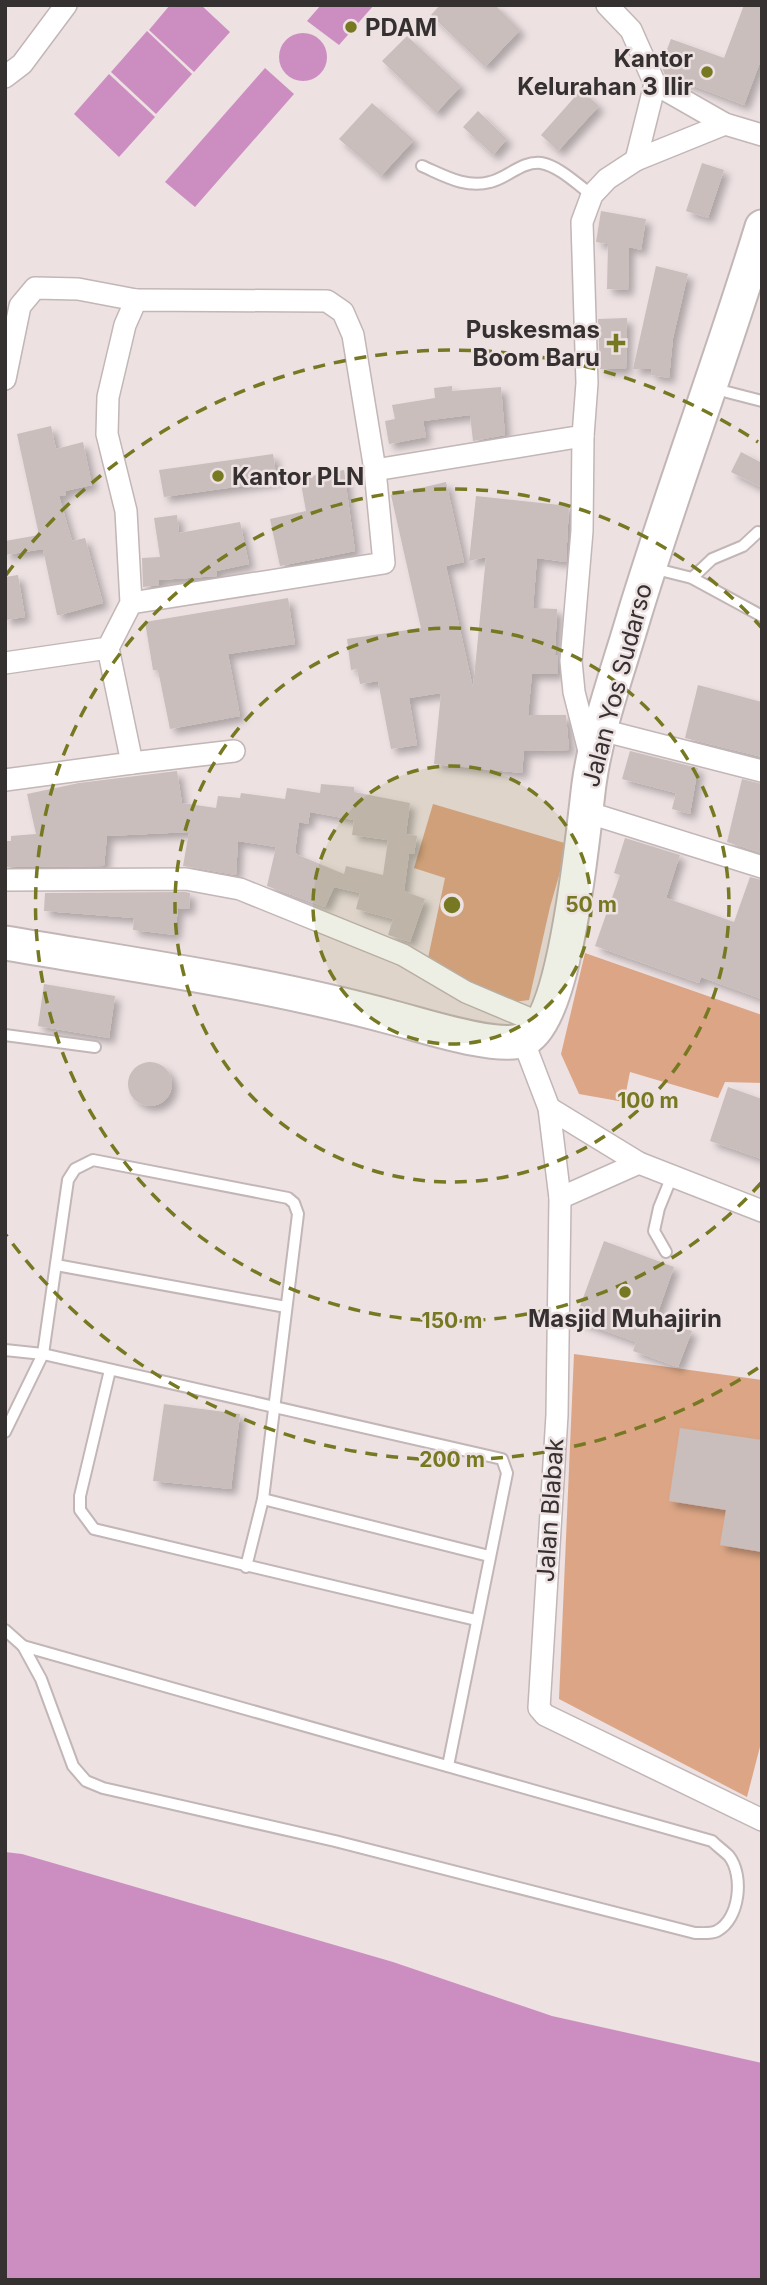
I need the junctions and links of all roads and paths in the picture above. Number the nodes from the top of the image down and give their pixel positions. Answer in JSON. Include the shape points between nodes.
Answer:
{"nodes":[{"id":1,"x":66,"y":5,"type":"edge"},
{"id":2,"x":607,"y":5,"type":"edge"},
{"id":3,"x":5,"y":77,"type":"edge"},
{"id":4,"x":655,"y":84,"type":"junction"},
{"id":5,"x":725,"y":124,"type":"junction"},
{"id":6,"x":762,"y":135,"type":"edge"},
{"id":7,"x":636,"y":160,"type":"junction"},
{"id":8,"x":422,"y":166,"type":"dead end"},
{"id":9,"x":592,"y":195,"type":"junction"},
{"id":10,"x":762,"y":227,"type":"edge"},
{"id":11,"x":758,"y":268,"type":"edge"},
{"id":12,"x":136,"y":300,"type":"junction"},
{"id":13,"x":5,"y":379,"type":"edge"},
{"id":14,"x":727,"y":392,"type":"junction"},
{"id":15,"x":762,"y":401,"type":"edge"},
{"id":16,"x":583,"y":436,"type":"junction"},
{"id":17,"x":375,"y":470,"type":"junction"},
{"id":18,"x":758,"y":532,"type":"dead end"},
{"id":19,"x":671,"y":573,"type":"junction"},
{"id":20,"x":131,"y":603,"type":"junction"},
{"id":21,"x":762,"y":616,"type":"edge"},
{"id":22,"x":108,"y":648,"type":"junction"},
{"id":23,"x":5,"y":663,"type":"edge"},
{"id":24,"x":617,"y":734,"type":"junction"},
{"id":25,"x":234,"y":751,"type":"dead end"},
{"id":26,"x":132,"y":763,"type":"junction"},
{"id":27,"x":593,"y":764,"type":"junction"},
{"id":28,"x":762,"y":771,"type":"edge"},
{"id":29,"x":5,"y":780,"type":"edge"},
{"id":30,"x":599,"y":816,"type":"junction"},
{"id":31,"x":581,"y":851,"type":"junction"},
{"id":32,"x":762,"y":867,"type":"edge"},
{"id":33,"x":5,"y":880,"type":"edge"},
{"id":34,"x":5,"y":943,"type":"edge"},
{"id":35,"x":5,"y":1035,"type":"edge"},
{"id":36,"x":532,"y":1043,"type":"junction"},
{"id":37,"x":95,"y":1047,"type":"dead end"},
{"id":38,"x":549,"y":1108,"type":"junction"},
{"id":39,"x":639,"y":1163,"type":"junction"},
{"id":40,"x":671,"y":1176,"type":"junction"},
{"id":41,"x":561,"y":1198,"type":"junction"},
{"id":42,"x":762,"y":1211,"type":"edge"},
{"id":43,"x":666,"y":1252,"type":"dead end"},
{"id":44,"x":56,"y":1265,"type":"junction"},
{"id":45,"x":286,"y":1307,"type":"junction"},
{"id":46,"x":5,"y":1350,"type":"edge"},
{"id":47,"x":43,"y":1354,"type":"junction"},
{"id":48,"x":110,"y":1370,"type":"junction"},
{"id":49,"x":274,"y":1408,"type":"junction"},
{"id":50,"x":5,"y":1432,"type":"edge"},
{"id":51,"x":263,"y":1499,"type":"junction"},
{"id":52,"x":489,"y":1556,"type":"junction"},
{"id":53,"x":246,"y":1567,"type":"junction"},
{"id":54,"x":476,"y":1620,"type":"junction"},
{"id":55,"x":5,"y":1630,"type":"edge"},
{"id":56,"x":23,"y":1646,"type":"junction"},
{"id":57,"x":448,"y":1766,"type":"junction"},
{"id":58,"x":762,"y":1820,"type":"edge"}],
"edges":[{"from":1,"to":3,"type":"street","via":[[22,64]]},
{"from":2,"to":4,"type":"street","via":[[631,30]]},
{"from":4,"to":5,"type":"street"},
{"from":4,"to":7,"type":"street"},
{"from":5,"to":6,"type":"street"},
{"from":5,"to":7,"type":"street"},
{"from":7,"to":9,"type":"street"},
{"from":8,"to":9,"type":"lane","via":[[477,184],[540,163]]},
{"from":9,"to":16,"type":"street","via":[[582,222],[587,383]]},
{"from":10,"to":11,"type":"highway","name":"Jalan Yos Sudarso"},
{"from":11,"to":14,"type":"highway"},
{"from":11,"to":19,"type":"highway","name":"Jalan Yos Sudarso"},
{"from":12,"to":13,"type":"street","via":[[78,289],[35,288],[20,306]]},
{"from":12,"to":17,"type":"street","via":[[334,304],[353,335]]},
{"from":12,"to":20,"type":"street","via":[[125,325],[108,397],[107,434],[126,511]]},
{"from":14,"to":15,"type":"lane"},
{"from":14,"to":19,"type":"highway"},
{"from":16,"to":17,"type":"street"},
{"from":16,"to":27,"type":"street","via":[[582,531],[571,662]]},
{"from":17,"to":20,"type":"street","via":[[384,563]]},
{"from":18,"to":19,"type":"lane","via":[[743,546]]},
{"from":19,"to":21,"type":"lane"},
{"from":19,"to":24,"type":"highway"},
{"from":19,"to":27,"type":"highway","name":"Jalan Yos Sudarso"},
{"from":20,"to":22,"type":"street"},
{"from":22,"to":23,"type":"street"},
{"from":22,"to":26,"type":"street"},
{"from":24,"to":28,"type":"street"},
{"from":24,"to":30,"type":"highway"},
{"from":25,"to":26,"type":"street"},
{"from":26,"to":29,"type":"street"},
{"from":27,"to":31,"type":"highway","name":"Jalan Yos Sudarso"},
{"from":30,"to":31,"type":"highway"},
{"from":30,"to":32,"type":"street"},
{"from":31,"to":36,"type":"highway","name":"Jalan Yos Sudarso","via":[[571,923]]},
{"from":33,"to":36,"type":"street","via":[[187,879],[240,889],[403,955],[466,992]]},
{"from":34,"to":36,"type":"highway","via":[[308,994],[457,1035]]},
{"from":35,"to":37,"type":"lane"},
{"from":36,"to":38,"type":"street","name":"Jalan Blabak"},
{"from":38,"to":39,"type":"street"},
{"from":38,"to":41,"type":"street","name":"Jalan Blabak"},
{"from":39,"to":40,"type":"street"},
{"from":39,"to":41,"type":"street"},
{"from":40,"to":42,"type":"street"},
{"from":40,"to":43,"type":"lane","via":[[654,1231]]},
{"from":41,"to":58,"type":"street","name":"Jalan Blabak","via":[[557,1415],[539,1708],[545,1715]]},
{"from":44,"to":45,"type":"lane"},
{"from":44,"to":45,"type":"lane","via":[[68,1180],[75,1169],[93,1160],[295,1203],[298,1214]]},
{"from":44,"to":47,"type":"lane"},
{"from":45,"to":49,"type":"lane"},
{"from":46,"to":47,"type":"lane"},
{"from":47,"to":48,"type":"lane"},
{"from":47,"to":50,"type":"lane"},
{"from":48,"to":49,"type":"lane"},
{"from":48,"to":53,"type":"lane","via":[[80,1496],[85,1521],[94,1529]]},
{"from":49,"to":51,"type":"lane"},
{"from":49,"to":52,"type":"lane","via":[[502,1460],[506,1473]]},
{"from":51,"to":52,"type":"lane"},
{"from":51,"to":53,"type":"lane"},
{"from":52,"to":54,"type":"lane"},
{"from":53,"to":54,"type":"lane"},
{"from":54,"to":57,"type":"lane"},
{"from":55,"to":56,"type":"lane"},
{"from":56,"to":57,"type":"lane"},
{"from":56,"to":57,"type":"lane","via":[[41,1679],[73,1766],[86,1781],[103,1788],[335,1841],[695,1933],[715,1932],[735,1907],[735,1868],[712,1841]]}]}
